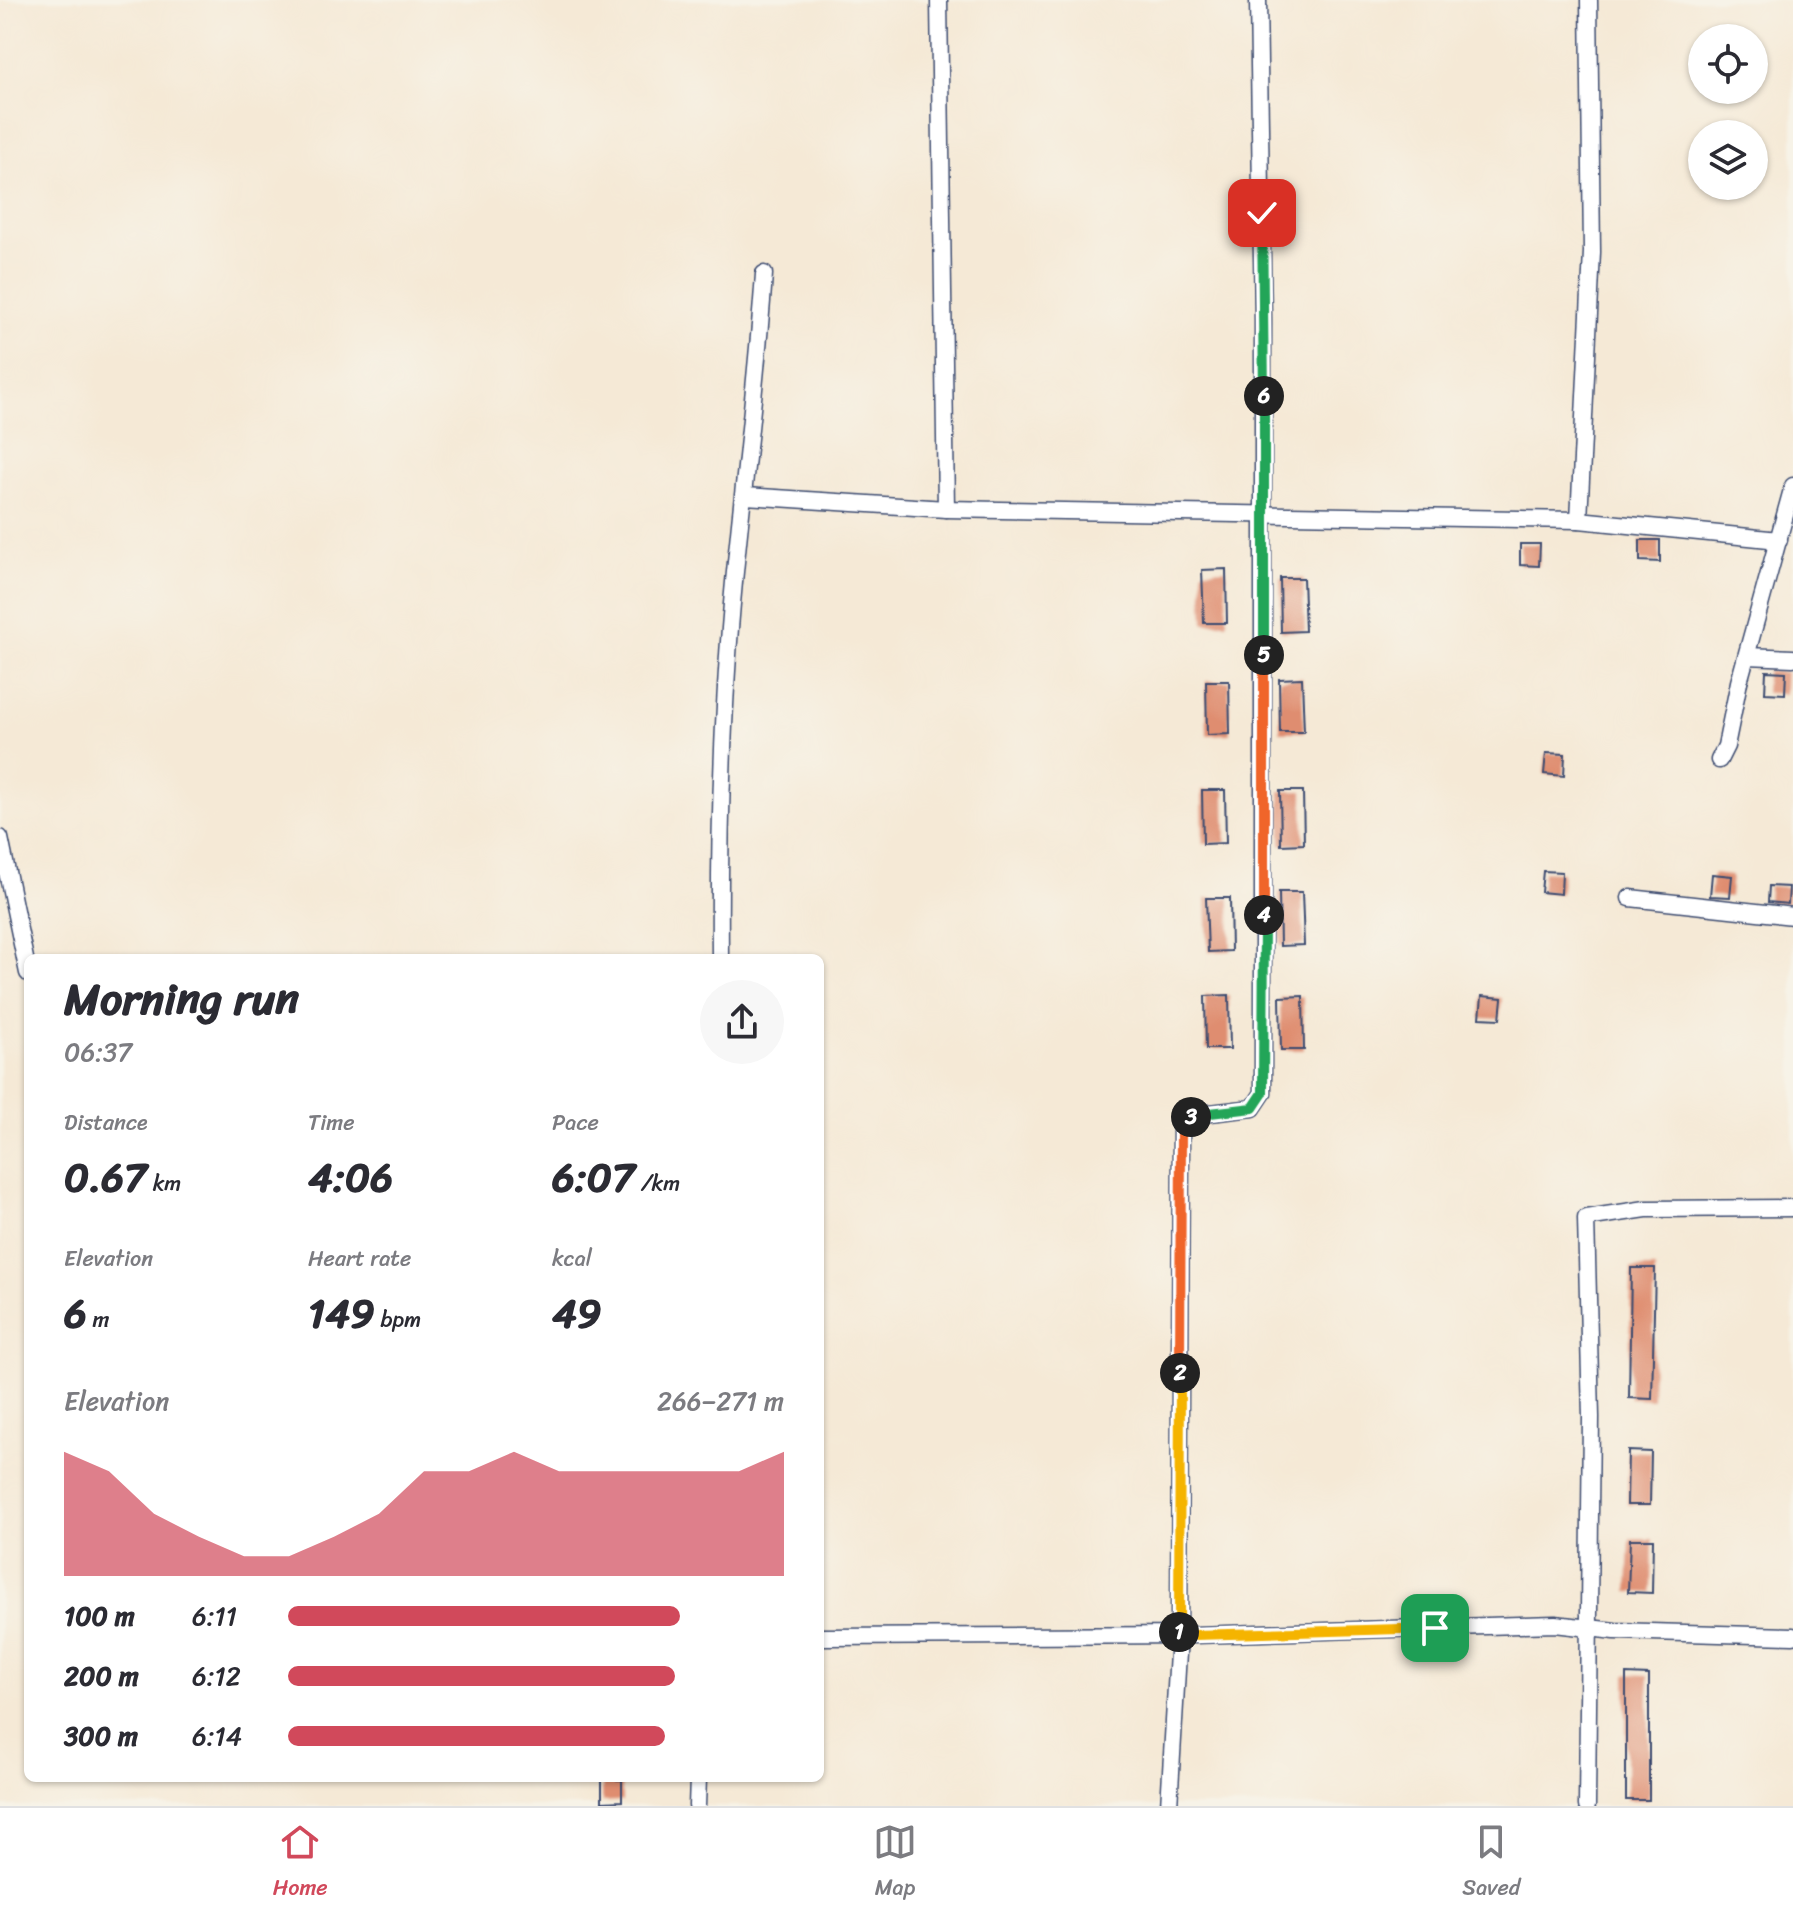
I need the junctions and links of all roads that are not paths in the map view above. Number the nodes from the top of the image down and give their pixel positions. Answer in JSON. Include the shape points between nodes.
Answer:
{"nodes":[{"id":1,"x":939,"y":0,"type":"edge"},
{"id":2,"x":1258,"y":0,"type":"edge"},
{"id":3,"x":1589,"y":0,"type":"edge"},
{"id":4,"x":764,"y":274,"type":"dead end"},
{"id":5,"x":1793,"y":486,"type":"edge"},
{"id":6,"x":745,"y":496,"type":"junction"},
{"id":7,"x":946,"y":509,"type":"junction"},
{"id":8,"x":1264,"y":513,"type":"junction"},
{"id":9,"x":1579,"y":520,"type":"junction"},
{"id":10,"x":1779,"y":540,"type":"junction"},
{"id":11,"x":1747,"y":656,"type":"junction"},
{"id":12,"x":1793,"y":658,"type":"edge"},
{"id":13,"x":1719,"y":760,"type":"dead end"},
{"id":14,"x":0,"y":838,"type":"edge"},
{"id":15,"x":1630,"y":898,"type":"dead end"},
{"id":16,"x":1793,"y":916,"type":"edge"},
{"id":17,"x":24,"y":954,"type":"edge"},
{"id":18,"x":720,"y":954,"type":"edge"},
{"id":19,"x":1793,"y":1208,"type":"edge"},
{"id":20,"x":1591,"y":1628,"type":"junction"},
{"id":21,"x":1179,"y":1636,"type":"junction"},
{"id":22,"x":1793,"y":1636,"type":"edge"},
{"id":23,"x":824,"y":1637,"type":"edge"},
{"id":24,"x":698,"y":1782,"type":"edge"},
{"id":25,"x":697,"y":1806,"type":"edge"},
{"id":26,"x":1169,"y":1806,"type":"edge"},
{"id":27,"x":1587,"y":1806,"type":"edge"}],
"edges":[{"from":1,"to":7,"type":"street"},
{"from":2,"to":8,"type":"street"},
{"from":3,"to":9,"type":"street","via":[[1592,252]]},
{"from":4,"to":6,"type":"street"},
{"from":5,"to":10,"type":"street"},
{"from":6,"to":7,"type":"street"},
{"from":6,"to":18,"type":"street","via":[[734,583],[719,832]]},
{"from":7,"to":8,"type":"street"},
{"from":8,"to":9,"type":"street"},
{"from":8,"to":21,"type":"street","via":[[1263,1093],[1253,1108],[1193,1115],[1181,1127]]},
{"from":9,"to":10,"type":"street"},
{"from":10,"to":11,"type":"street"},
{"from":11,"to":12,"type":"street"},
{"from":11,"to":13,"type":"street"},
{"from":14,"to":17,"type":"street"},
{"from":15,"to":16,"type":"street"},
{"from":19,"to":20,"type":"street","via":[[1646,1209],[1586,1218]]},
{"from":20,"to":21,"type":"street","via":[[1555,1624]]},
{"from":20,"to":22,"type":"street"},
{"from":20,"to":27,"type":"street"},
{"from":21,"to":23,"type":"street"},
{"from":21,"to":26,"type":"street"},
{"from":24,"to":25,"type":"street"}]}
